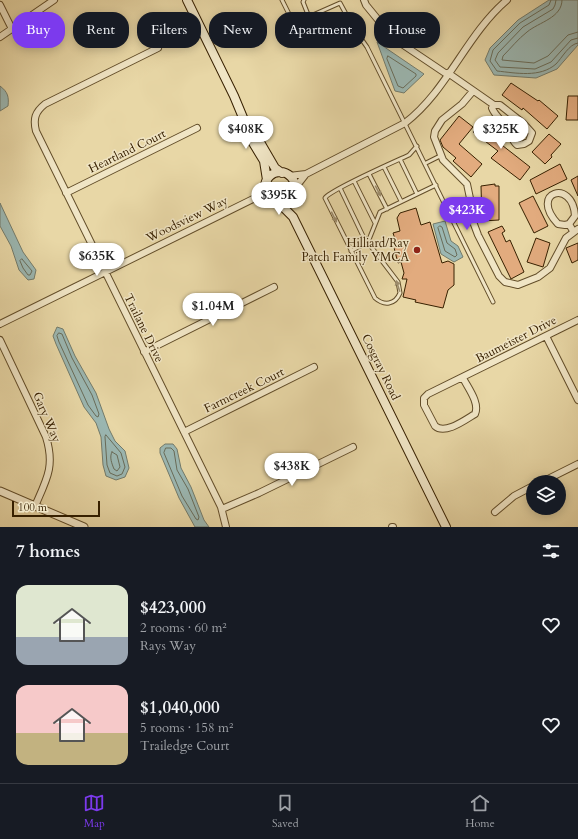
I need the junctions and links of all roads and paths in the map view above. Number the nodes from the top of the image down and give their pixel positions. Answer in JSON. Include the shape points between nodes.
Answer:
{"nodes":[{"id":1,"x":54,"y":0,"type":"edge"},
{"id":2,"x":187,"y":0,"type":"edge"},
{"id":3,"x":282,"y":0,"type":"edge"},
{"id":4,"x":304,"y":0,"type":"edge"},
{"id":5,"x":364,"y":0,"type":"edge"},
{"id":6,"x":507,"y":0,"type":"edge"},
{"id":7,"x":339,"y":2,"type":"edge"},
{"id":8,"x":0,"y":5,"type":"edge"},
{"id":9,"x":37,"y":12,"type":"edge"},
{"id":10,"x":288,"y":12,"type":"edge"},
{"id":11,"x":307,"y":12,"type":"edge"},
{"id":12,"x":319,"y":12,"type":"edge"},
{"id":13,"x":12,"y":29,"type":"joint"},
{"id":14,"x":0,"y":37,"type":"edge"},
{"id":15,"x":158,"y":48,"type":"dead end"},
{"id":16,"x":448,"y":74,"type":"junction"},
{"id":17,"x":473,"y":91,"type":"junction"},
{"id":18,"x":494,"y":105,"type":"junction"},
{"id":19,"x":244,"y":120,"type":"junction"},
{"id":20,"x":405,"y":123,"type":"junction"},
{"id":21,"x":197,"y":128,"type":"dead end"},
{"id":22,"x":417,"y":146,"type":"junction"},
{"id":23,"x":440,"y":156,"type":"junction"},
{"id":24,"x":400,"y":159,"type":"junction"},
{"id":25,"x":426,"y":163,"type":"junction"},
{"id":26,"x":384,"y":167,"type":"junction"},
{"id":27,"x":286,"y":174,"type":"junction"},
{"id":28,"x":306,"y":174,"type":"junction"},
{"id":29,"x":369,"y":174,"type":"junction"},
{"id":30,"x":354,"y":181,"type":"junction"},
{"id":31,"x":266,"y":184,"type":"junction"},
{"id":32,"x":436,"y":184,"type":"junction"},
{"id":33,"x":340,"y":188,"type":"junction"},
{"id":34,"x":293,"y":192,"type":"junction"},
{"id":35,"x":66,"y":193,"type":"junction"},
{"id":36,"x":417,"y":194,"type":"junction"},
{"id":37,"x":255,"y":198,"type":"junction"},
{"id":38,"x":275,"y":200,"type":"junction"},
{"id":39,"x":401,"y":201,"type":"junction"},
{"id":40,"x":387,"y":209,"type":"junction"},
{"id":41,"x":293,"y":217,"type":"junction"},
{"id":42,"x":375,"y":223,"type":"junction"},
{"id":43,"x":569,"y":224,"type":"junction"},
{"id":44,"x":576,"y":230,"type":"edge"},
{"id":45,"x":368,"y":242,"type":"junction"},
{"id":46,"x":351,"y":251,"type":"junction"},
{"id":47,"x":105,"y":273,"type":"junction"},
{"id":48,"x":274,"y":287,"type":"dead end"},
{"id":49,"x":493,"y":302,"type":"dead end"},
{"id":50,"x":578,"y":320,"type":"edge"},
{"id":51,"x":0,"y":324,"type":"edge"},
{"id":52,"x":546,"y":336,"type":"junction"},
{"id":53,"x":0,"y":340,"type":"edge"},
{"id":54,"x":144,"y":352,"type":"junction"},
{"id":55,"x":314,"y":368,"type":"dead end"},
{"id":56,"x":463,"y":378,"type":"junction"},
{"id":57,"x":578,"y":400,"type":"edge"},
{"id":58,"x":184,"y":432,"type":"junction"},
{"id":59,"x":353,"y":447,"type":"dead end"},
{"id":60,"x":578,"y":464,"type":"edge"},
{"id":61,"x":556,"y":475,"type":"edge"},
{"id":62,"x":526,"y":490,"type":"edge"},
{"id":63,"x":0,"y":491,"type":"edge"},
{"id":64,"x":35,"y":506,"type":"junction"},
{"id":65,"x":222,"y":509,"type":"junction"},
{"id":66,"x":496,"y":512,"type":"dead end"},
{"id":67,"x":84,"y":527,"type":"edge"},
{"id":68,"x":226,"y":527,"type":"edge"},
{"id":69,"x":446,"y":527,"type":"edge"}],
"edges":[{"from":1,"to":9,"type":"street"},
{"from":2,"to":19,"type":"main road"},
{"from":3,"to":10,"type":"lane"},
{"from":4,"to":11,"type":"lane"},
{"from":5,"to":16,"type":"street","via":[[393,38]]},
{"from":6,"to":16,"type":"street","via":[[476,32]]},
{"from":7,"to":12,"type":"lane"},
{"from":7,"to":20,"type":"lane","via":[[367,47]]},
{"from":8,"to":13,"type":"street"},
{"from":13,"to":14,"type":"street"},
{"from":15,"to":35,"type":"street","name":"Trailane Drive","via":[[45,104],[39,110],[35,117],[36,131]]},
{"from":16,"to":17,"type":"street"},
{"from":16,"to":20,"type":"street","via":[[424,106]]},
{"from":17,"to":18,"type":"street"},
{"from":17,"to":23,"type":"street","via":[[438,125],[434,137]]},
{"from":18,"to":18,"type":"street","via":[[494,112],[508,129],[514,143],[517,145],[529,141],[532,135],[530,130],[500,105]]},
{"from":19,"to":27,"type":"main road","via":[[250,125],[275,168]]},
{"from":19,"to":31,"type":"main road","via":[[244,128],[264,161]]},
{"from":20,"to":22,"type":"lane"},
{"from":20,"to":28,"type":"street"},
{"from":21,"to":35,"type":"street","name":"Heartland Court"},
{"from":22,"to":24,"type":"lane","via":[[409,155]]},
{"from":22,"to":25,"type":"lane"},
{"from":23,"to":25,"type":"lane"},
{"from":23,"to":44,"type":"street","via":[[467,184],[472,219],[478,235],[498,276],[505,282],[518,285],[538,277],[550,268],[561,246]]},
{"from":24,"to":26,"type":"lane"},
{"from":24,"to":36,"type":"lane"},
{"from":25,"to":32,"type":"lane"},
{"from":26,"to":29,"type":"lane"},
{"from":26,"to":39,"type":"lane"},
{"from":27,"to":28,"type":"street"},
{"from":27,"to":31,"type":"main road","via":[[275,173]]},
{"from":27,"to":34,"type":"main road","via":[[292,179]]},
{"from":28,"to":34,"type":"street"},
{"from":29,"to":30,"type":"lane"},
{"from":29,"to":40,"type":"lane","one_way":true},
{"from":30,"to":33,"type":"lane"},
{"from":30,"to":42,"type":"lane"},
{"from":31,"to":37,"type":"street","name":"Woodsview Way"},
{"from":31,"to":38,"type":"main road","via":[[267,194]]},
{"from":32,"to":36,"type":"lane"},
{"from":32,"to":49,"type":"lane"},
{"from":33,"to":45,"type":"lane"},
{"from":33,"to":46,"type":"lane","one_way":true,"via":[[325,198]]},
{"from":34,"to":38,"type":"main road","via":[[286,200]]},
{"from":34,"to":41,"type":"main road","name":"Cosgray Road"},
{"from":35,"to":47,"type":"street","name":"Trailane Drive"},
{"from":36,"to":39,"type":"lane"},
{"from":37,"to":38,"type":"street","name":"Woodsview Way"},
{"from":37,"to":47,"type":"street","name":"Woodsview Way"},
{"from":38,"to":41,"type":"main road","name":"Cosgray Road"},
{"from":39,"to":40,"type":"lane"},
{"from":40,"to":42,"type":"lane","via":[[380,212]]},
{"from":41,"to":69,"type":"main road","name":"Cosgray Road"},
{"from":42,"to":45,"type":"lane"},
{"from":43,"to":43,"type":"street","via":[[558,224],[549,210],[548,200],[557,193],[564,194],[574,209],[576,216]]},
{"from":43,"to":44,"type":"street"},
{"from":45,"to":46,"type":"lane"},
{"from":46,"to":45,"type":"lane","one_way":true,"via":[[375,298],[383,303],[391,303],[399,296],[399,285]]},
{"from":47,"to":51,"type":"street","name":"Woodsview Way"},
{"from":47,"to":54,"type":"street","name":"Trailane Drive"},
{"from":48,"to":54,"type":"street"},
{"from":50,"to":52,"type":"street","name":"Baumeister Drive"},
{"from":52,"to":56,"type":"street","name":"Baumeister Drive"},
{"from":52,"to":57,"type":"street"},
{"from":53,"to":64,"type":"street","name":"Gary Way","via":[[50,449],[51,465]]},
{"from":54,"to":58,"type":"street","name":"Trailane Drive"},
{"from":55,"to":58,"type":"street","name":"Farmcreek Court"},
{"from":56,"to":56,"type":"street","name":"Baumeister Drive","via":[[424,398],[424,405],[437,429],[448,428],[475,414],[475,403]]},
{"from":58,"to":65,"type":"street","name":"Trailane Drive"},
{"from":59,"to":65,"type":"street"},
{"from":60,"to":61,"type":"street"},
{"from":62,"to":66,"type":"street","via":[[514,496]]},
{"from":63,"to":64,"type":"street"},
{"from":64,"to":67,"type":"street"},
{"from":65,"to":68,"type":"street","name":"Trailane Drive"}]}
